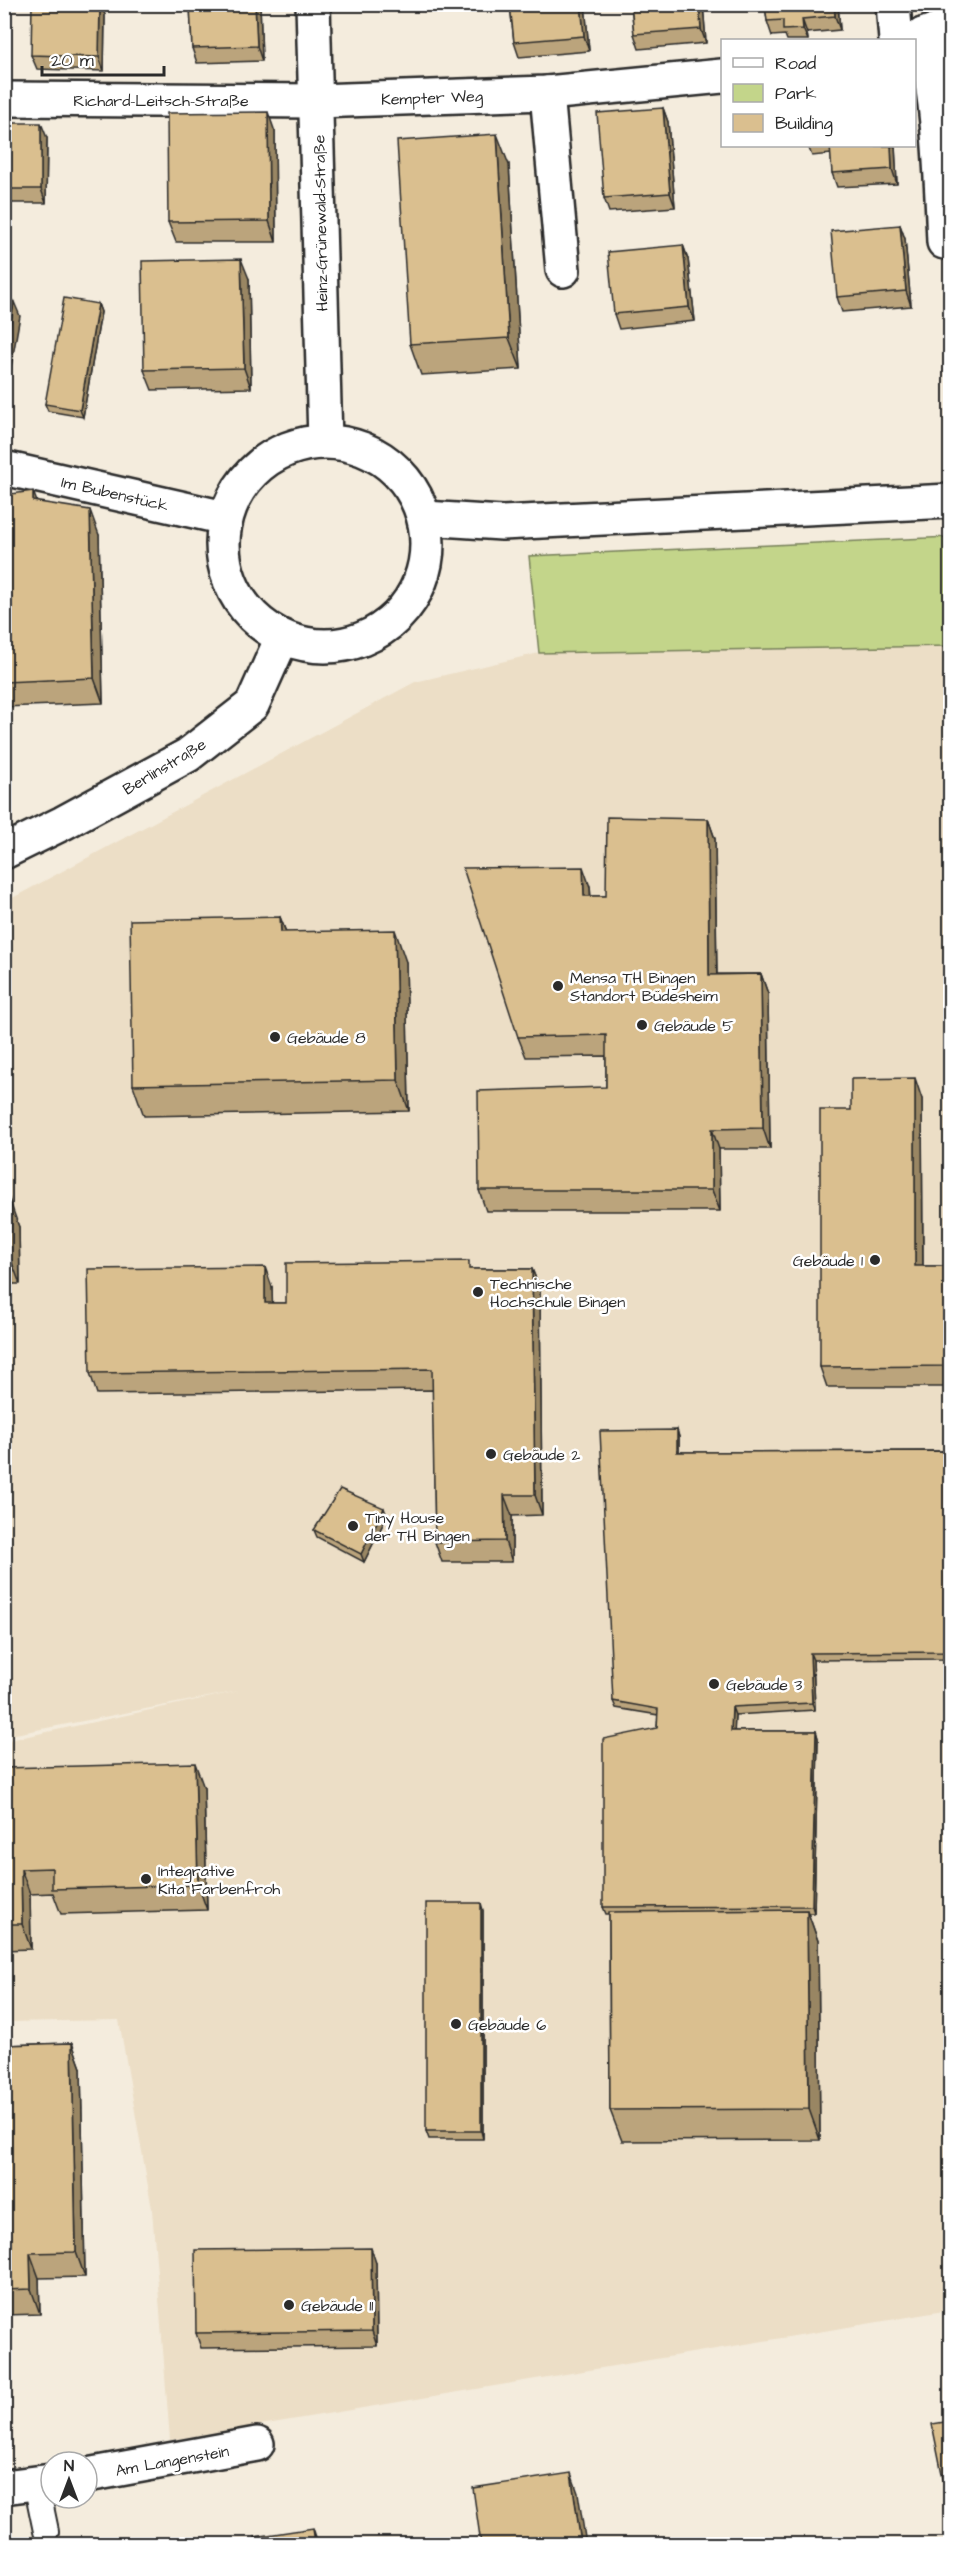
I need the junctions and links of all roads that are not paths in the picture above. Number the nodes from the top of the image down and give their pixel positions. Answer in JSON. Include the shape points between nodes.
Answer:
{"nodes":[{"id":1,"x":313,"y":4,"type":"edge"},
{"id":2,"x":892,"y":4,"type":"edge"},
{"id":3,"x":921,"y":36,"type":"edge"},
{"id":4,"x":721,"y":75,"type":"edge"},
{"id":5,"x":547,"y":93,"type":"junction"},
{"id":6,"x":4,"y":99,"type":"edge"},
{"id":7,"x":317,"y":100,"type":"junction"},
{"id":8,"x":944,"y":242,"type":"dead end"},
{"id":9,"x":564,"y":270,"type":"dead end"},
{"id":10,"x":325,"y":441,"type":"junction"},
{"id":11,"x":4,"y":468,"type":"edge"},
{"id":12,"x":951,"y":501,"type":"edge"},
{"id":13,"x":225,"y":518,"type":"junction"},
{"id":14,"x":425,"y":518,"type":"junction"},
{"id":15,"x":282,"y":638,"type":"junction"},
{"id":16,"x":4,"y":852,"type":"edge"},
{"id":17,"x":257,"y":2444,"type":"dead end"},
{"id":18,"x":99,"y":2473,"type":"edge"},
{"id":19,"x":39,"y":2483,"type":"edge"},
{"id":20,"x":4,"y":2487,"type":"edge"},
{"id":21,"x":45,"y":2510,"type":"edge"},
{"id":22,"x":46,"y":2531,"type":"dead end"}],
"edges":[{"from":1,"to":7,"type":"street","name":"Heinz-Grünewald-Straße"},
{"from":2,"to":3,"type":"street"},
{"from":3,"to":8,"type":"street","via":[[929,62],[939,149]]},
{"from":4,"to":5,"type":"street","name":"Kempter Weg"},
{"from":5,"to":7,"type":"street","name":"Kempter Weg"},
{"from":5,"to":9,"type":"street"},
{"from":6,"to":7,"type":"street","name":"Richard-Leitsch-Straße"},
{"from":7,"to":10,"type":"street","name":"Heinz-Grünewald-Straße"},
{"from":10,"to":13,"type":"street","via":[[292,447],[262,462],[239,486]]},
{"from":10,"to":14,"type":"street","via":[[358,447],[388,463],[411,487]]},
{"from":11,"to":13,"type":"street","name":"Im Bubenstück"},
{"from":12,"to":14,"type":"street","via":[[502,523]]},
{"from":13,"to":15,"type":"street","via":[[221,546],[226,574],[238,601],[257,622]]},
{"from":14,"to":15,"type":"street","via":[[428,549],[422,580],[407,607],[384,628],[352,644],[316,647]]},
{"from":15,"to":16,"type":"street","name":"Berlinstraße","via":[[252,705],[188,755]]},
{"from":17,"to":18,"type":"street","name":"Am Langenstein"},
{"from":19,"to":20,"type":"street"},
{"from":21,"to":22,"type":"lane"}]}
